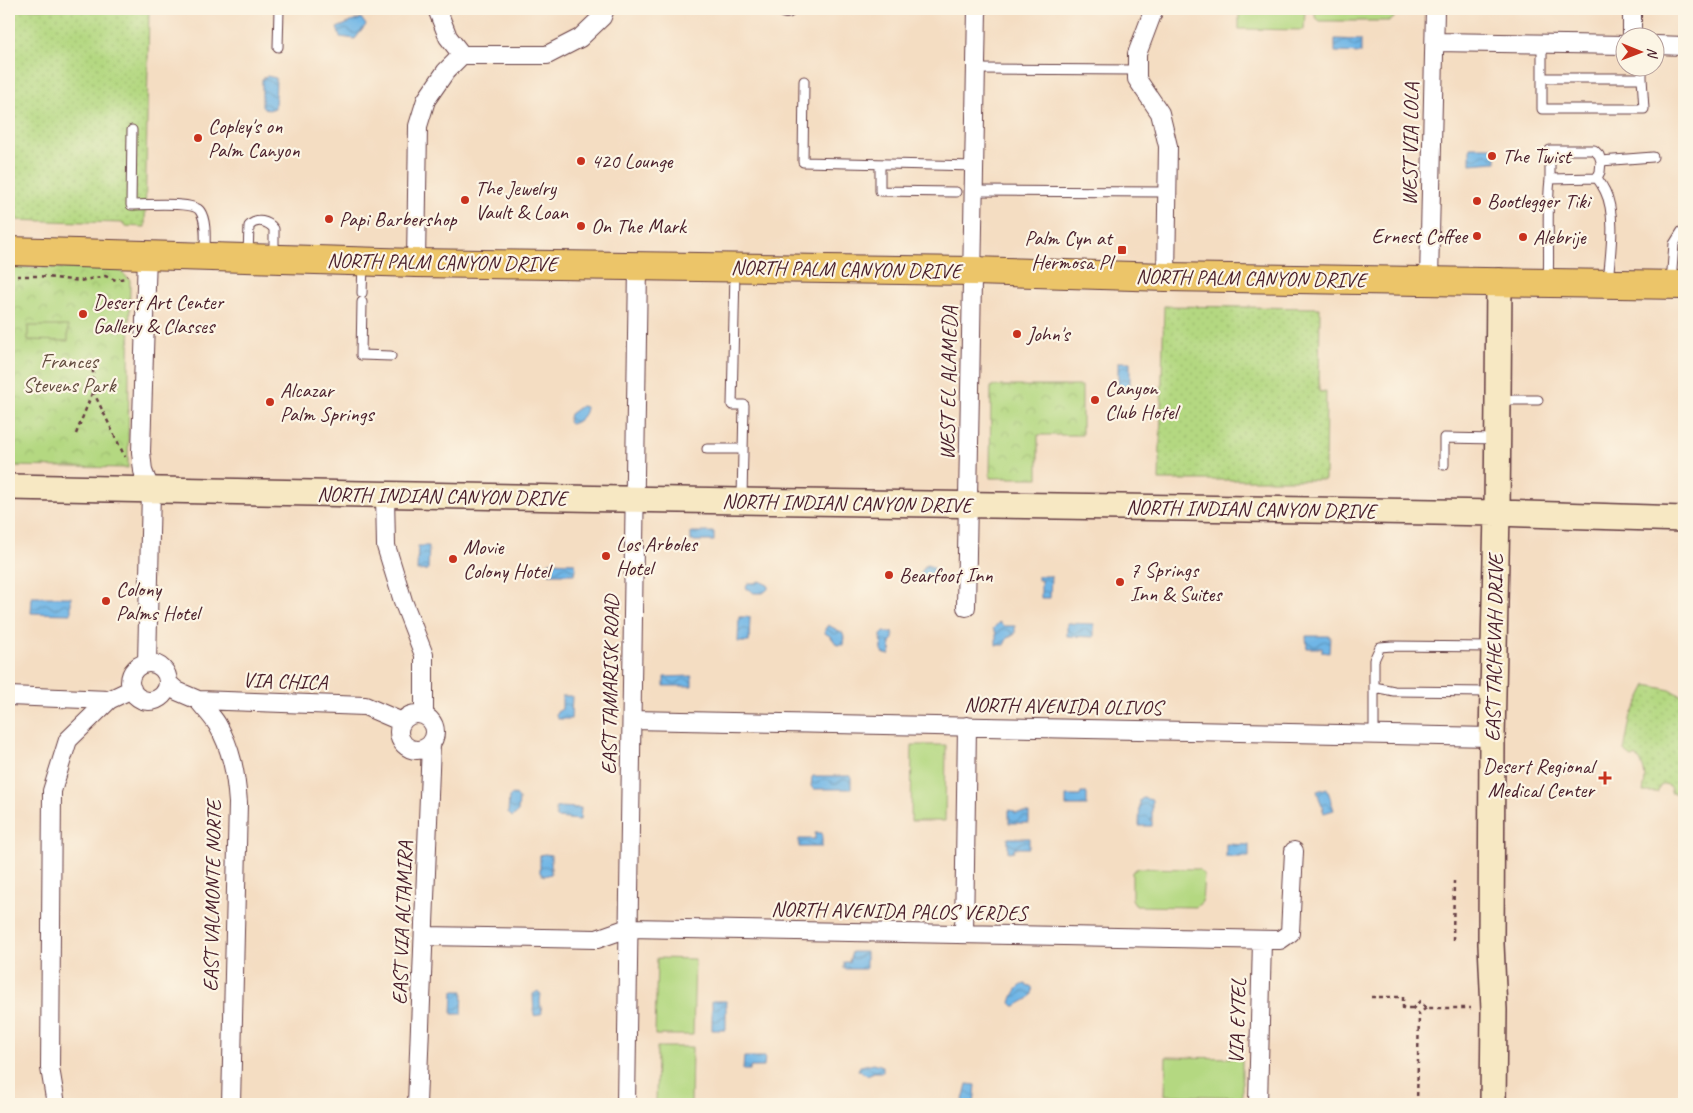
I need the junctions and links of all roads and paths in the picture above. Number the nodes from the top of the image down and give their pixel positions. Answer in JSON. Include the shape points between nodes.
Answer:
{"nodes":[{"id":1,"x":279,"y":9,"type":"edge"},
{"id":2,"x":437,"y":9,"type":"edge"},
{"id":3,"x":604,"y":9,"type":"edge"},
{"id":4,"x":978,"y":9,"type":"edge"},
{"id":5,"x":1154,"y":9,"type":"edge"},
{"id":6,"x":1435,"y":9,"type":"edge"},
{"id":7,"x":1632,"y":9,"type":"edge"},
{"id":8,"x":1632,"y":28,"type":"edge"},
{"id":9,"x":1434,"y":42,"type":"junction"},
{"id":10,"x":1542,"y":44,"type":"junction"},
{"id":11,"x":1616,"y":45,"type":"edge"},
{"id":12,"x":1666,"y":46,"type":"edge"},
{"id":13,"x":1684,"y":46,"type":"edge"},
{"id":14,"x":278,"y":47,"type":"dead end"},
{"id":15,"x":462,"y":55,"type":"junction"},
{"id":16,"x":976,"y":69,"type":"junction"},
{"id":17,"x":1137,"y":70,"type":"junction"},
{"id":18,"x":1542,"y":78,"type":"junction"},
{"id":19,"x":1616,"y":78,"type":"edge"},
{"id":20,"x":1642,"y":78,"type":"edge"},
{"id":21,"x":804,"y":81,"type":"dead end"},
{"id":22,"x":132,"y":130,"type":"dead end"},
{"id":23,"x":1653,"y":157,"type":"dead end"},
{"id":24,"x":1601,"y":161,"type":"junction"},
{"id":25,"x":880,"y":164,"type":"junction"},
{"id":26,"x":975,"y":166,"type":"junction"},
{"id":27,"x":1597,"y":178,"type":"junction"},
{"id":28,"x":1550,"y":179,"type":"junction"},
{"id":29,"x":974,"y":190,"type":"junction"},
{"id":30,"x":956,"y":192,"type":"dead end"},
{"id":31,"x":1167,"y":192,"type":"junction"},
{"id":32,"x":1682,"y":231,"type":"dead end"},
{"id":33,"x":9,"y":251,"type":"edge"},
{"id":34,"x":206,"y":256,"type":"junction"},
{"id":35,"x":363,"y":261,"type":"junction"},
{"id":36,"x":416,"y":263,"type":"junction"},
{"id":37,"x":138,"y":264,"type":"junction"},
{"id":38,"x":638,"y":266,"type":"junction"},
{"id":39,"x":734,"y":268,"type":"junction"},
{"id":40,"x":973,"y":271,"type":"junction"},
{"id":41,"x":9,"y":276,"type":"edge"},
{"id":42,"x":1166,"y":277,"type":"junction"},
{"id":43,"x":1429,"y":280,"type":"junction"},
{"id":44,"x":1498,"y":282,"type":"junction"},
{"id":45,"x":1548,"y":283,"type":"junction"},
{"id":46,"x":1608,"y":284,"type":"junction"},
{"id":47,"x":1677,"y":285,"type":"edge"},
{"id":48,"x":391,"y":356,"type":"dead end"},
{"id":49,"x":93,"y":358,"type":"dead end"},
{"id":50,"x":93,"y":391,"type":"junction"},
{"id":51,"x":1498,"y":400,"type":"junction"},
{"id":52,"x":1538,"y":400,"type":"dead end"},
{"id":53,"x":76,"y":434,"type":"dead end"},
{"id":54,"x":1497,"y":439,"type":"junction"},
{"id":55,"x":706,"y":449,"type":"dead end"},
{"id":56,"x":743,"y":449,"type":"junction"},
{"id":57,"x":126,"y":461,"type":"dead end"},
{"id":58,"x":1444,"y":465,"type":"dead end"},
{"id":59,"x":9,"y":487,"type":"edge"},
{"id":60,"x":151,"y":491,"type":"junction"},
{"id":61,"x":385,"y":495,"type":"junction"},
{"id":62,"x":635,"y":500,"type":"junction"},
{"id":63,"x":742,"y":501,"type":"junction"},
{"id":64,"x":968,"y":505,"type":"junction"},
{"id":65,"x":1497,"y":513,"type":"junction"},
{"id":66,"x":1684,"y":519,"type":"edge"},
{"id":67,"x":966,"y":607,"type":"dead end"},
{"id":68,"x":1494,"y":648,"type":"junction"},
{"id":69,"x":147,"y":664,"type":"junction"},
{"id":70,"x":168,"y":683,"type":"junction"},
{"id":71,"x":1374,"y":687,"type":"junction"},
{"id":72,"x":132,"y":689,"type":"junction"},
{"id":73,"x":1493,"y":692,"type":"junction"},
{"id":74,"x":9,"y":696,"type":"edge"},
{"id":75,"x":109,"y":700,"type":"junction"},
{"id":76,"x":198,"y":700,"type":"junction"},
{"id":77,"x":424,"y":714,"type":"junction"},
{"id":78,"x":632,"y":720,"type":"junction"},
{"id":79,"x":402,"y":722,"type":"junction"},
{"id":80,"x":967,"y":726,"type":"junction"},
{"id":81,"x":1374,"y":735,"type":"junction"},
{"id":82,"x":1492,"y":737,"type":"junction"},
{"id":83,"x":431,"y":744,"type":"junction"},
{"id":84,"x":1294,"y":851,"type":"dead end"},
{"id":85,"x":1454,"y":881,"type":"dead end"},
{"id":86,"x":628,"y":928,"type":"junction"},
{"id":87,"x":964,"y":934,"type":"junction"},
{"id":88,"x":424,"y":936,"type":"junction"},
{"id":89,"x":1262,"y":940,"type":"junction"},
{"id":90,"x":1453,"y":940,"type":"dead end"},
{"id":91,"x":1371,"y":997,"type":"dead end"},
{"id":92,"x":1413,"y":1008,"type":"junction"},
{"id":93,"x":1426,"y":1008,"type":"junction"},
{"id":94,"x":1470,"y":1008,"type":"dead end"},
{"id":95,"x":1419,"y":1014,"type":"junction"},
{"id":96,"x":56,"y":1104,"type":"edge"},
{"id":97,"x":231,"y":1104,"type":"edge"},
{"id":98,"x":417,"y":1104,"type":"edge"},
{"id":99,"x":626,"y":1104,"type":"edge"},
{"id":100,"x":1258,"y":1104,"type":"edge"},
{"id":101,"x":1417,"y":1104,"type":"edge"},
{"id":102,"x":1493,"y":1104,"type":"edge"}],
"edges":[{"from":1,"to":14,"type":"lane"},
{"from":2,"to":15,"type":"street","via":[[448,37]]},
{"from":3,"to":15,"type":"street","via":[[602,17],[580,38],[547,55]]},
{"from":4,"to":16,"type":"street","name":"WEST EL ALAMEDA"},
{"from":5,"to":17,"type":"street","via":[[1138,54]]},
{"from":6,"to":9,"type":"street","name":"WEST VIA LOLA"},
{"from":7,"to":8,"type":"street"},
{"from":9,"to":10,"type":"street"},
{"from":9,"to":43,"type":"street","name":"WEST VIA LOLA"},
{"from":10,"to":11,"type":"street"},
{"from":10,"to":18,"type":"lane"},
{"from":12,"to":13,"type":"street"},
{"from":15,"to":36,"type":"street","via":[[426,100],[418,126]]},
{"from":16,"to":17,"type":"lane"},
{"from":16,"to":26,"type":"street","name":"WEST EL ALAMEDA"},
{"from":17,"to":31,"type":"street","via":[[1137,79],[1160,113],[1168,146]]},
{"from":18,"to":19,"type":"lane"},
{"from":18,"to":20,"type":"lane","via":[[1542,109],[1644,109]]},
{"from":21,"to":25,"type":"lane","via":[[803,162]]},
{"from":22,"to":34,"type":"lane","via":[[131,205],[195,206],[200,210],[203,221]]},
{"from":23,"to":24,"type":"lane"},
{"from":24,"to":27,"type":"lane"},
{"from":24,"to":28,"type":"lane","via":[[1594,150],[1550,150]]},
{"from":25,"to":26,"type":"lane"},
{"from":25,"to":30,"type":"lane","via":[[880,191]]},
{"from":26,"to":29,"type":"street","name":"WEST EL ALAMEDA"},
{"from":27,"to":28,"type":"lane"},
{"from":27,"to":46,"type":"lane","via":[[1606,192],[1611,213]]},
{"from":28,"to":45,"type":"lane"},
{"from":29,"to":31,"type":"lane"},
{"from":29,"to":40,"type":"street","name":"WEST EL ALAMEDA"},
{"from":31,"to":42,"type":"street"},
{"from":32,"to":47,"type":"lane","via":[[1674,244]]},
{"from":33,"to":37,"type":"main road","name":"NORTH PALM CANYON DRIVE"},
{"from":34,"to":35,"type":"main road","name":"NORTH PALM CANYON DRIVE"},
{"from":34,"to":37,"type":"main road","name":"NORTH PALM CANYON DRIVE"},
{"from":35,"to":36,"type":"main road","name":"NORTH PALM CANYON DRIVE"},
{"from":35,"to":48,"type":"lane","via":[[361,355]]},
{"from":36,"to":38,"type":"main road","name":"NORTH PALM CANYON DRIVE"},
{"from":37,"to":41,"type":"path","via":[[125,278],[116,280],[105,276],[80,281]]},
{"from":37,"to":60,"type":"street","via":[[141,452],[143,471]]},
{"from":38,"to":39,"type":"main road","name":"NORTH PALM CANYON DRIVE"},
{"from":38,"to":62,"type":"street","name":"EAST TAMARISK ROAD"},
{"from":39,"to":40,"type":"main road","name":"NORTH PALM CANYON DRIVE"},
{"from":39,"to":56,"type":"lane","via":[[732,405],[744,406]]},
{"from":40,"to":42,"type":"main road","name":"NORTH PALM CANYON DRIVE"},
{"from":40,"to":64,"type":"street","name":"WEST EL ALAMEDA"},
{"from":42,"to":43,"type":"main road","name":"NORTH PALM CANYON DRIVE"},
{"from":43,"to":44,"type":"main road","name":"NORTH PALM CANYON DRIVE"},
{"from":44,"to":45,"type":"main road","name":"NORTH PALM CANYON DRIVE"},
{"from":44,"to":51,"type":"main road","name":"EAST TACHEVAH DRIVE"},
{"from":45,"to":46,"type":"main road","name":"NORTH PALM CANYON DRIVE"},
{"from":46,"to":47,"type":"main road","name":"NORTH PALM CANYON DRIVE"},
{"from":49,"to":50,"type":"path"},
{"from":50,"to":53,"type":"path"},
{"from":50,"to":57,"type":"path"},
{"from":51,"to":52,"type":"lane"},
{"from":51,"to":54,"type":"main road","name":"EAST TACHEVAH DRIVE"},
{"from":54,"to":58,"type":"lane","via":[[1444,438]]},
{"from":54,"to":65,"type":"main road","name":"EAST TACHEVAH DRIVE"},
{"from":55,"to":56,"type":"lane"},
{"from":56,"to":63,"type":"lane"},
{"from":59,"to":60,"type":"main road","name":"NORTH INDIAN CANYON DRIVE"},
{"from":60,"to":61,"type":"main road","name":"NORTH INDIAN CANYON DRIVE"},
{"from":60,"to":69,"type":"street"},
{"from":61,"to":62,"type":"main road","name":"NORTH INDIAN CANYON DRIVE"},
{"from":61,"to":77,"type":"street","name":"EAST VIA ALTAMIRA","via":[[386,546],[424,655]]},
{"from":62,"to":63,"type":"main road","name":"NORTH INDIAN CANYON DRIVE"},
{"from":62,"to":78,"type":"street","name":"EAST TAMARISK ROAD"},
{"from":63,"to":64,"type":"main road","name":"NORTH INDIAN CANYON DRIVE"},
{"from":64,"to":65,"type":"main road","name":"NORTH INDIAN CANYON DRIVE"},
{"from":64,"to":67,"type":"street","name":"WEST EL ALAMEDA"},
{"from":65,"to":66,"type":"main road","name":"NORTH INDIAN CANYON DRIVE"},
{"from":65,"to":68,"type":"main road","name":"EAST TACHEVAH DRIVE"},
{"from":68,"to":71,"type":"lane","via":[[1380,647],[1374,660]]},
{"from":68,"to":73,"type":"main road","name":"EAST TACHEVAH DRIVE"},
{"from":69,"to":70,"type":"street","name":"VIA CHICA","via":[[161,667]]},
{"from":69,"to":72,"type":"street","via":[[138,666],[134,671],[130,683]]},
{"from":70,"to":72,"type":"street","via":[[163,694],[152,701],[140,699]]},
{"from":70,"to":76,"type":"street","name":"VIA CHICA","via":[[177,691]]},
{"from":71,"to":73,"type":"lane","via":[[1394,691]]},
{"from":71,"to":81,"type":"lane"},
{"from":72,"to":75,"type":"street"},
{"from":73,"to":82,"type":"main road","name":"EAST TACHEVAH DRIVE"},
{"from":74,"to":75,"type":"street"},
{"from":75,"to":96,"type":"street","via":[[68,740],[52,791],[50,1068]]},
{"from":76,"to":79,"type":"street","name":"VIA CHICA","via":[[365,706]]},
{"from":76,"to":97,"type":"street","name":"EAST VALMONTE NORTE","via":[[217,724],[236,774]]},
{"from":77,"to":79,"type":"street","via":[[412,714]]},
{"from":77,"to":83,"type":"street","name":"EAST VIA ALTAMIRA","via":[[435,727]]},
{"from":78,"to":80,"type":"street","name":"NORTH AVENIDA OLIVOS"},
{"from":78,"to":86,"type":"street","name":"EAST TAMARISK ROAD"},
{"from":79,"to":83,"type":"street","via":[[399,734],[404,745],[421,750]]},
{"from":80,"to":81,"type":"street","name":"NORTH AVENIDA OLIVOS"},
{"from":80,"to":87,"type":"street"},
{"from":81,"to":82,"type":"street","name":"NORTH AVENIDA OLIVOS"},
{"from":82,"to":102,"type":"main road","name":"EAST TACHEVAH DRIVE"},
{"from":83,"to":88,"type":"street","name":"EAST VIA ALTAMIRA"},
{"from":84,"to":89,"type":"street","name":"NORTH AVENIDA PALOS VERDES","via":[[1290,933],[1280,940]]},
{"from":85,"to":90,"type":"path"},
{"from":86,"to":87,"type":"street","name":"NORTH AVENIDA PALOS VERDES"},
{"from":86,"to":88,"type":"street","name":"NORTH AVENIDA PALOS VERDES","via":[[597,939]]},
{"from":86,"to":99,"type":"street","name":"EAST TAMARISK ROAD"},
{"from":87,"to":89,"type":"street","name":"NORTH AVENIDA PALOS VERDES"},
{"from":88,"to":98,"type":"street","name":"EAST VIA ALTAMIRA"},
{"from":89,"to":100,"type":"street","name":"VIA EYTEL"},
{"from":91,"to":92,"type":"path","via":[[1403,997],[1403,1008]]},
{"from":92,"to":93,"type":"path","via":[[1420,1001]]},
{"from":92,"to":95,"type":"path"},
{"from":93,"to":94,"type":"path"},
{"from":93,"to":95,"type":"path"},
{"from":95,"to":101,"type":"path"}]}
